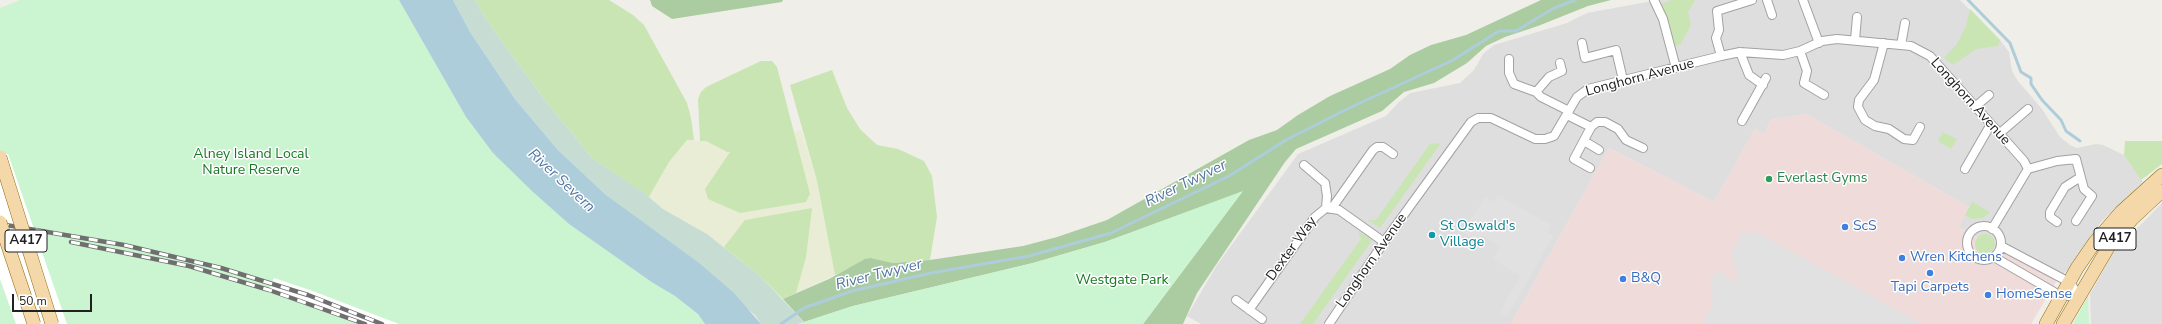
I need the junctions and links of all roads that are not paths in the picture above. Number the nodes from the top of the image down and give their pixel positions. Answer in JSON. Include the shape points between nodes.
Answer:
{"nodes":[{"id":1,"x":1654,"y":0,"type":"edge"},
{"id":2,"x":1752,"y":0,"type":"edge"},
{"id":3,"x":1767,"y":0,"type":"edge"},
{"id":4,"x":1803,"y":0,"type":"edge"},
{"id":5,"x":1772,"y":15,"type":"dead end"},
{"id":6,"x":1857,"y":17,"type":"dead end"},
{"id":7,"x":1905,"y":23,"type":"dead end"},
{"id":8,"x":1856,"y":40,"type":"junction"},
{"id":9,"x":1582,"y":43,"type":"dead end"},
{"id":10,"x":1819,"y":43,"type":"junction"},
{"id":11,"x":1884,"y":43,"type":"junction"},
{"id":12,"x":1901,"y":45,"type":"junction"},
{"id":13,"x":1740,"y":52,"type":"junction"},
{"id":14,"x":1800,"y":52,"type":"junction"},
{"id":15,"x":1721,"y":56,"type":"junction"},
{"id":16,"x":1509,"y":59,"type":"dead end"},
{"id":17,"x":1560,"y":62,"type":"dead end"},
{"id":18,"x":1676,"y":68,"type":"junction"},
{"id":19,"x":1623,"y":80,"type":"junction"},
{"id":20,"x":1536,"y":92,"type":"junction"},
{"id":21,"x":1824,"y":95,"type":"dead end"},
{"id":22,"x":1989,"y":95,"type":"dead end"},
{"id":23,"x":1976,"y":106,"type":"junction"},
{"id":24,"x":2028,"y":109,"type":"dead end"},
{"id":25,"x":1568,"y":113,"type":"junction"},
{"id":26,"x":1742,"y":121,"type":"dead end"},
{"id":27,"x":1991,"y":124,"type":"junction"},
{"id":28,"x":1591,"y":126,"type":"junction"},
{"id":29,"x":1920,"y":127,"type":"dead end"},
{"id":30,"x":2000,"y":133,"type":"junction"},
{"id":31,"x":1584,"y":141,"type":"junction"},
{"id":32,"x":1643,"y":148,"type":"dead end"},
{"id":33,"x":1599,"y":150,"type":"dead end"},
{"id":34,"x":1393,"y":154,"type":"dead end"},
{"id":35,"x":0,"y":157,"type":"edge"},
{"id":36,"x":1304,"y":166,"type":"dead end"},
{"id":37,"x":1590,"y":168,"type":"dead end"},
{"id":38,"x":1965,"y":169,"type":"dead end"},
{"id":39,"x":2028,"y":169,"type":"junction"},
{"id":40,"x":2162,"y":176,"type":"edge"},
{"id":41,"x":2079,"y":178,"type":"junction"},
{"id":42,"x":2162,"y":192,"type":"edge"},
{"id":43,"x":1329,"y":208,"type":"junction"},
{"id":44,"x":2076,"y":221,"type":"dead end"},
{"id":45,"x":0,"y":222,"type":"edge"},
{"id":46,"x":2057,"y":222,"type":"dead end"},
{"id":47,"x":1992,"y":228,"type":"junction"},
{"id":48,"x":1384,"y":242,"type":"junction"},
{"id":49,"x":2001,"y":246,"type":"junction"},
{"id":50,"x":1994,"y":257,"type":"junction"},
{"id":51,"x":2069,"y":282,"type":"junction"},
{"id":52,"x":2061,"y":296,"type":"junction"},
{"id":53,"x":2079,"y":296,"type":"junction"},
{"id":54,"x":1236,"y":300,"type":"dead end"},
{"id":55,"x":1249,"y":310,"type":"junction"},
{"id":56,"x":1262,"y":319,"type":"dead end"},
{"id":57,"x":34,"y":324,"type":"edge"},
{"id":58,"x":52,"y":324,"type":"edge"},
{"id":59,"x":1329,"y":324,"type":"edge"},
{"id":60,"x":2046,"y":324,"type":"edge"},
{"id":61,"x":2063,"y":324,"type":"edge"}],
"edges":[{"from":1,"to":18,"type":"street","via":[[1663,19]]},
{"from":2,"to":15,"type":"street","via":[[1717,11],[1719,30],[1716,38]]},
{"from":3,"to":5,"type":"street"},
{"from":4,"to":10,"type":"street"},
{"from":6,"to":8,"type":"street"},
{"from":7,"to":12,"type":"street"},
{"from":8,"to":10,"type":"street","name":"Longhorn Avenue","via":[[1837,38]]},
{"from":8,"to":11,"type":"street","name":"Longhorn Avenue"},
{"from":9,"to":19,"type":"street","via":[[1586,58],[1616,50]]},
{"from":10,"to":14,"type":"street","name":"Longhorn Avenue"},
{"from":11,"to":12,"type":"street","name":"Longhorn Avenue"},
{"from":11,"to":29,"type":"street","via":[[1874,80],[1859,100],[1858,107],[1865,120],[1904,139],[1913,140]]},
{"from":12,"to":23,"type":"street","name":"Longhorn Avenue","via":[[1911,46],[1930,56]]},
{"from":13,"to":14,"type":"street","name":"Longhorn Avenue","via":[[1783,55]]},
{"from":13,"to":15,"type":"street","name":"Longhorn Avenue"},
{"from":13,"to":26,"type":"street","via":[[1749,75],[1765,81]]},
{"from":14,"to":21,"type":"street","via":[[1807,71],[1804,83]]},
{"from":15,"to":18,"type":"street","name":"Longhorn Avenue"},
{"from":16,"to":20,"type":"street","via":[[1509,73],[1514,84]]},
{"from":17,"to":20,"type":"street","via":[[1562,71],[1549,77]]},
{"from":18,"to":19,"type":"street","name":"Longhorn Avenue"},
{"from":19,"to":25,"type":"street","name":"Longhorn Avenue","via":[[1588,88],[1582,92]]},
{"from":20,"to":25,"type":"street"},
{"from":22,"to":23,"type":"street"},
{"from":23,"to":27,"type":"street","name":"Longhorn Avenue"},
{"from":24,"to":30,"type":"street"},
{"from":25,"to":28,"type":"street"},
{"from":25,"to":48,"type":"street","name":"Longhorn Avenue","via":[[1554,136],[1545,139],[1535,139],[1491,118],[1478,118],[1471,122]]},
{"from":27,"to":30,"type":"street","name":"Longhorn Avenue"},
{"from":27,"to":38,"type":"street"},
{"from":28,"to":31,"type":"street"},
{"from":28,"to":32,"type":"street","via":[[1597,122],[1605,122],[1618,129],[1626,140]]},
{"from":30,"to":39,"type":"street","name":"Longhorn Avenue"},
{"from":31,"to":33,"type":"street"},
{"from":31,"to":37,"type":"street","via":[[1574,159]]},
{"from":34,"to":43,"type":"street","via":[[1383,147],[1373,150]]},
{"from":35,"to":58,"type":"main road","number":"A417","bridge":true},
{"from":36,"to":43,"type":"street","via":[[1324,183]]},
{"from":39,"to":41,"type":"street","via":[[2076,159]]},
{"from":39,"to":47,"type":"street"},
{"from":40,"to":51,"type":"main road","number":"A417","via":[[2147,187],[2112,222],[2086,254]]},
{"from":41,"to":44,"type":"street","via":[[2084,189],[2092,196]]},
{"from":41,"to":46,"type":"street","via":[[2065,187],[2050,212],[2050,217]]},
{"from":42,"to":53,"type":"main road","number":"A417","via":[[2132,219],[2109,246]]},
{"from":43,"to":48,"type":"street","name":"Dexter Way","via":[[1339,210]]},
{"from":43,"to":55,"type":"street","name":"Dexter Way","via":[[1315,218]]},
{"from":45,"to":57,"type":"main road","number":"A417","bridge":true},
{"from":47,"to":49,"type":"street","via":[[2000,236]]},
{"from":47,"to":50,"type":"street","via":[[1977,228],[1970,235],[1967,245],[1975,257],[1985,260]]},
{"from":48,"to":59,"type":"street","name":"Longhorn Avenue"},
{"from":49,"to":50,"type":"street"},
{"from":49,"to":51,"type":"street"},
{"from":50,"to":52,"type":"street"},
{"from":51,"to":52,"type":"main road","number":"A417"},
{"from":51,"to":53,"type":"street"},
{"from":52,"to":53,"type":"street"},
{"from":52,"to":60,"type":"main road","number":"A417"},
{"from":53,"to":61,"type":"main road","number":"A417"},
{"from":54,"to":55,"type":"street"},
{"from":55,"to":56,"type":"street"}]}
